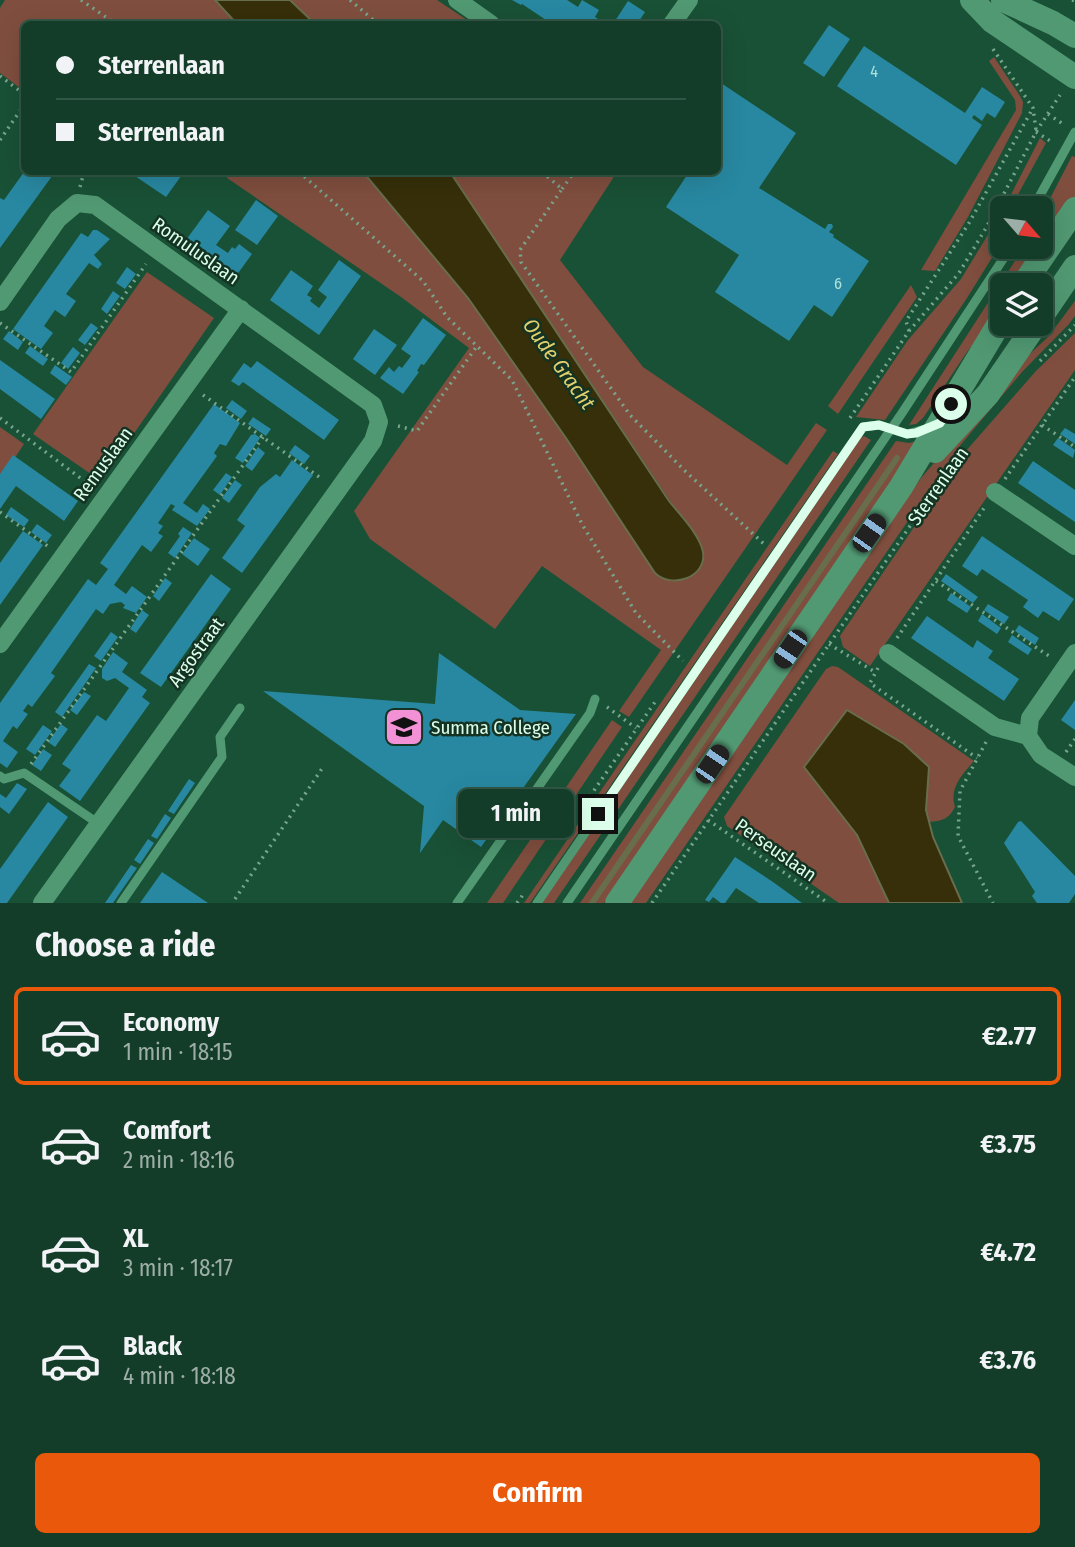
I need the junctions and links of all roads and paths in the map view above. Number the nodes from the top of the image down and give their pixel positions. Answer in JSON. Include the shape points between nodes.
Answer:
{"nodes":[{"id":1,"x":81,"y":0,"type":"edge"},
{"id":2,"x":350,"y":0,"type":"edge"},
{"id":3,"x":457,"y":0,"type":"edge"},
{"id":4,"x":690,"y":0,"type":"edge"},
{"id":5,"x":972,"y":0,"type":"edge"},
{"id":6,"x":998,"y":10,"type":"edge"},
{"id":7,"x":112,"y":21,"type":"edge"},
{"id":8,"x":374,"y":21,"type":"edge"},
{"id":9,"x":487,"y":21,"type":"edge"},
{"id":10,"x":674,"y":21,"type":"edge"},
{"id":11,"x":1075,"y":36,"type":"edge"},
{"id":12,"x":0,"y":76,"type":"edge"},
{"id":13,"x":1075,"y":77,"type":"edge"},
{"id":14,"x":21,"y":92,"type":"edge"},
{"id":15,"x":1033,"y":108,"type":"junction"},
{"id":16,"x":21,"y":109,"type":"edge"},
{"id":17,"x":1048,"y":114,"type":"dead end"},
{"id":18,"x":1036,"y":132,"type":"junction"},
{"id":19,"x":1075,"y":132,"type":"edge"},
{"id":20,"x":0,"y":140,"type":"edge"},
{"id":21,"x":302,"y":175,"type":"edge"},
{"id":22,"x":546,"y":175,"type":"edge"},
{"id":23,"x":573,"y":175,"type":"edge"},
{"id":24,"x":562,"y":189,"type":"junction"},
{"id":25,"x":1040,"y":196,"type":"edge"},
{"id":26,"x":1075,"y":209,"type":"edge"},
{"id":27,"x":157,"y":249,"type":"junction"},
{"id":28,"x":1003,"y":259,"type":"edge"},
{"id":29,"x":1075,"y":267,"type":"edge"},
{"id":30,"x":1031,"y":273,"type":"edge"},
{"id":31,"x":1053,"y":299,"type":"edge"},
{"id":32,"x":0,"y":302,"type":"edge"},
{"id":33,"x":241,"y":309,"type":"junction"},
{"id":34,"x":0,"y":323,"type":"edge"},
{"id":35,"x":1075,"y":325,"type":"edge"},
{"id":36,"x":992,"y":336,"type":"edge"},
{"id":37,"x":1029,"y":336,"type":"edge"},
{"id":38,"x":477,"y":346,"type":"junction"},
{"id":39,"x":1037,"y":364,"type":"dead end"},
{"id":40,"x":1075,"y":377,"type":"edge"},
{"id":41,"x":186,"y":384,"type":"junction"},
{"id":42,"x":0,"y":418,"type":"edge"},
{"id":43,"x":379,"y":422,"type":"junction"},
{"id":44,"x":940,"y":423,"type":"junction"},
{"id":45,"x":1042,"y":425,"type":"junction"},
{"id":46,"x":891,"y":429,"type":"junction"},
{"id":47,"x":263,"y":437,"type":"junction"},
{"id":48,"x":1075,"y":447,"type":"edge"},
{"id":49,"x":955,"y":460,"type":"dead end"},
{"id":50,"x":901,"y":487,"type":"junction"},
{"id":51,"x":338,"y":490,"type":"junction"},
{"id":52,"x":995,"y":492,"type":"junction"},
{"id":53,"x":106,"y":496,"type":"junction"},
{"id":54,"x":0,"y":512,"type":"edge"},
{"id":55,"x":764,"y":544,"type":"dead end"},
{"id":56,"x":1075,"y":546,"type":"edge"},
{"id":57,"x":62,"y":557,"type":"junction"},
{"id":58,"x":935,"y":580,"type":"junction"},
{"id":59,"x":829,"y":643,"type":"junction"},
{"id":60,"x":0,"y":644,"type":"edge"},
{"id":61,"x":894,"y":657,"type":"junction"},
{"id":62,"x":1070,"y":660,"type":"edge"},
{"id":63,"x":683,"y":661,"type":"dead end"},
{"id":64,"x":875,"y":673,"type":"junction"},
{"id":65,"x":595,"y":699,"type":"joint"},
{"id":66,"x":240,"y":708,"type":"dead end"},
{"id":67,"x":636,"y":728,"type":"dead end"},
{"id":68,"x":1028,"y":736,"type":"junction"},
{"id":69,"x":323,"y":767,"type":"dead end"},
{"id":70,"x":24,"y":774,"type":"junction"},
{"id":71,"x":0,"y":776,"type":"edge"},
{"id":72,"x":1075,"y":777,"type":"edge"},
{"id":73,"x":708,"y":820,"type":"junction"},
{"id":74,"x":99,"y":824,"type":"junction"},
{"id":75,"x":235,"y":899,"type":"dead end"},
{"id":76,"x":42,"y":903,"type":"edge"},
{"id":77,"x":121,"y":903,"type":"edge"},
{"id":78,"x":457,"y":903,"type":"edge"},
{"id":79,"x":537,"y":903,"type":"edge"},
{"id":80,"x":567,"y":903,"type":"edge"},
{"id":81,"x":617,"y":903,"type":"edge"},
{"id":82,"x":652,"y":903,"type":"edge"},
{"id":83,"x":828,"y":903,"type":"edge"},
{"id":84,"x":993,"y":903,"type":"edge"}],
"edges":[{"from":1,"to":7,"type":"path"},
{"from":2,"to":8,"type":"path"},
{"from":3,"to":9,"type":"street"},
{"from":4,"to":10,"type":"street"},
{"from":5,"to":6,"type":"main road"},
{"from":6,"to":11,"type":"main road","via":[[1053,23]]},
{"from":6,"to":13,"type":"main road"},
{"from":6,"to":15,"type":"path","via":[[984,37]]},
{"from":12,"to":14,"type":"path"},
{"from":15,"to":18,"type":"path"},
{"from":15,"to":18,"type":"path","via":[[969,223],[906,321],[909,331],[959,273]]},
{"from":16,"to":20,"type":"path"},
{"from":17,"to":18,"type":"path"},
{"from":19,"to":25,"type":"lane"},
{"from":21,"to":38,"type":"path","via":[[423,281],[447,317]]},
{"from":22,"to":24,"type":"path"},
{"from":23,"to":24,"type":"path"},
{"from":24,"to":55,"type":"path","via":[[520,250],[522,262],[630,415]]},
{"from":26,"to":30,"type":"main road"},
{"from":27,"to":32,"type":"street","name":"Romuluslaan","via":[[95,205],[77,204],[58,219]]},
{"from":27,"to":33,"type":"street","name":"Romuluslaan"},
{"from":27,"to":34,"type":"path","via":[[71,372]]},
{"from":28,"to":46,"type":"lane"},
{"from":29,"to":31,"type":"main road"},
{"from":33,"to":41,"type":"street","name":"Remuslaan"},
{"from":33,"to":43,"type":"street","name":"Romuluslaan","via":[[373,405]]},
{"from":35,"to":39,"type":"path"},
{"from":36,"to":44,"type":"main road","name":"Sterrenlaan"},
{"from":37,"to":50,"type":"main road","name":"Sterrenlaan","via":[[988,394]]},
{"from":38,"to":43,"type":"path","via":[[417,431]]},
{"from":38,"to":63,"type":"path","via":[[512,380],[582,524],[636,613]]},
{"from":40,"to":45,"type":"path"},
{"from":41,"to":47,"type":"path"},
{"from":41,"to":53,"type":"street","name":"Remuslaan"},
{"from":42,"to":53,"type":"path"},
{"from":43,"to":51,"type":"street","name":"Argostraat","via":[[373,441]]},
{"from":44,"to":46,"type":"lane","name":"Sterrenlaan","via":[[916,433]]},
{"from":44,"to":50,"type":"main road","name":"Sterrenlaan"},
{"from":45,"to":48,"type":"path"},
{"from":45,"to":52,"type":"path"},
{"from":46,"to":79,"type":"lane","name":"Sterrenlaan","via":[[863,427]]},
{"from":46,"to":80,"type":"lane"},
{"from":47,"to":51,"type":"path"},
{"from":47,"to":70,"type":"path"},
{"from":49,"to":59,"type":"path","name":"Sterrenlaan"},
{"from":50,"to":81,"type":"main road","name":"Sterrenlaan"},
{"from":51,"to":74,"type":"street","name":"Argostraat"},
{"from":52,"to":56,"type":"street"},
{"from":52,"to":58,"type":"path"},
{"from":53,"to":57,"type":"street","name":"Remuslaan"},
{"from":54,"to":57,"type":"path"},
{"from":57,"to":60,"type":"street","name":"Remuslaan"},
{"from":58,"to":61,"type":"path"},
{"from":58,"to":62,"type":"path"},
{"from":59,"to":64,"type":"path"},
{"from":59,"to":73,"type":"path","name":"Sterrenlaan"},
{"from":61,"to":64,"type":"path"},
{"from":61,"to":64,"type":"path"},
{"from":61,"to":68,"type":"street","via":[[995,727]]},
{"from":62,"to":68,"type":"street","via":[[1030,718]]},
{"from":64,"to":84,"type":"path","via":[[870,683],[977,758],[960,791],[958,836]]},
{"from":65,"to":67,"type":"path"},
{"from":65,"to":78,"type":"lane","via":[[590,713]]},
{"from":66,"to":77,"type":"lane","via":[[220,737],[222,757]]},
{"from":68,"to":72,"type":"street","via":[[1041,755]]},
{"from":69,"to":75,"type":"path"},
{"from":70,"to":71,"type":"lane"},
{"from":70,"to":74,"type":"lane"},
{"from":73,"to":82,"type":"path","name":"Sterrenlaan"},
{"from":73,"to":83,"type":"path","name":"Perseuslaan"},
{"from":74,"to":76,"type":"street","name":"Argostraat"}]}
